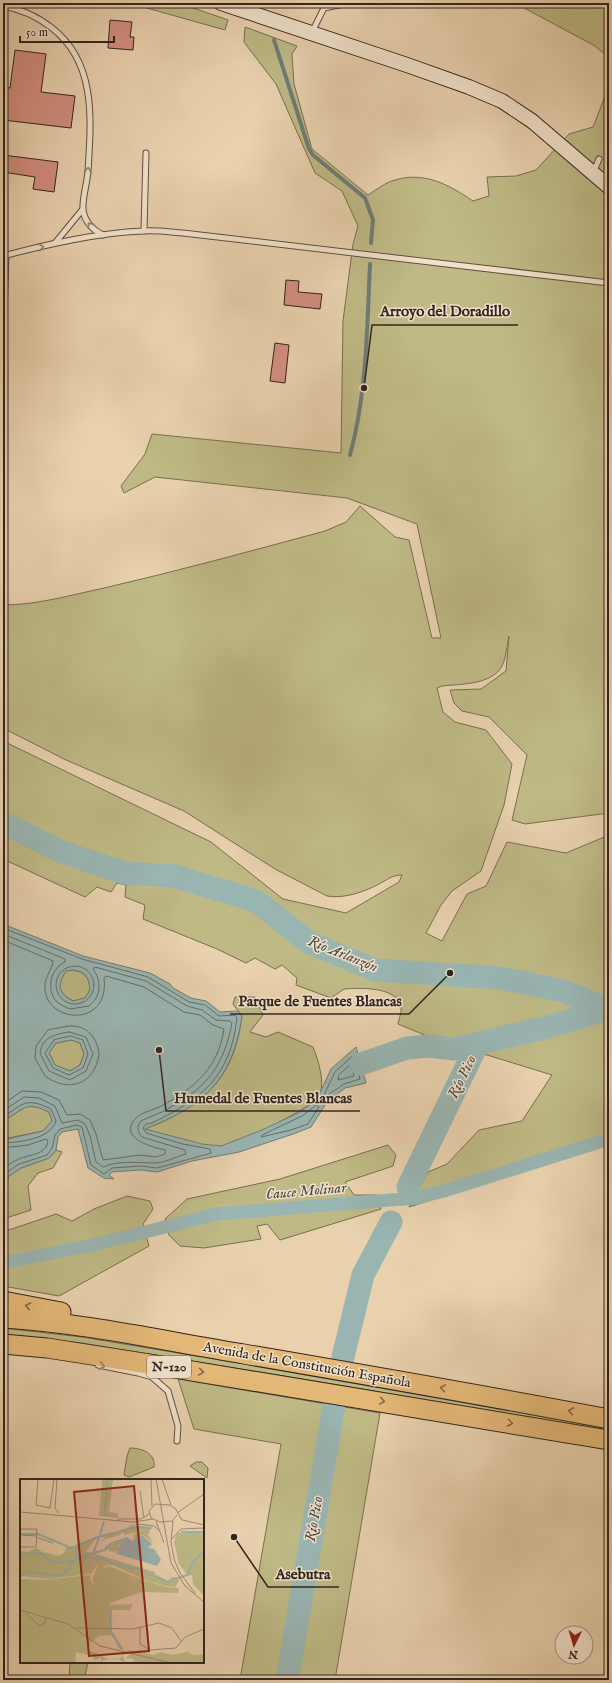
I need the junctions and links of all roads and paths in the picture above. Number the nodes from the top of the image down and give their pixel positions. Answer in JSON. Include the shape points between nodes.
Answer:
{"nodes":[{"id":1,"x":222,"y":3,"type":"edge"},
{"id":2,"x":252,"y":3,"type":"edge"},
{"id":3,"x":348,"y":3,"type":"edge"},
{"id":4,"x":3,"y":6,"type":"edge"},
{"id":5,"x":274,"y":20,"type":"junction"},
{"id":6,"x":312,"y":33,"type":"junction"},
{"id":7,"x":146,"y":154,"type":"dead end"},
{"id":8,"x":599,"y":159,"type":"dead end"},
{"id":9,"x":593,"y":173,"type":"junction"},
{"id":10,"x":609,"y":187,"type":"edge"},
{"id":11,"x":83,"y":209,"type":"junction"},
{"id":12,"x":144,"y":231,"type":"junction"},
{"id":13,"x":104,"y":235,"type":"junction"},
{"id":14,"x":55,"y":244,"type":"junction"},
{"id":15,"x":5,"y":256,"type":"edge"},
{"id":16,"x":609,"y":283,"type":"edge"},
{"id":17,"x":4,"y":313,"type":"edge"},
{"id":18,"x":3,"y":1300,"type":"edge"},
{"id":19,"x":3,"y":1318,"type":"edge"},
{"id":20,"x":7,"y":1344,"type":"edge"},
{"id":21,"x":32,"y":1353,"type":"dead end"},
{"id":22,"x":243,"y":1354,"type":"junction"},
{"id":23,"x":95,"y":1365,"type":"dead end"},
{"id":24,"x":609,"y":1419,"type":"edge"},
{"id":25,"x":609,"y":1440,"type":"edge"},
{"id":26,"x":177,"y":1441,"type":"dead end"}],
"edges":[{"from":1,"to":5,"type":"main road"},
{"from":2,"to":5,"type":"main road"},
{"from":3,"to":6,"type":"lane","via":[[324,8]]},
{"from":11,"to":4,"type":"lane","one_way":true,"via":[[91,119],[88,88],[79,62],[62,35],[45,22],[25,12]]},
{"from":5,"to":6,"type":"main road"},
{"from":6,"to":9,"type":"main road","via":[[469,87],[502,102],[532,121]]},
{"from":7,"to":12,"type":"lane"},
{"from":8,"to":9,"type":"lane"},
{"from":9,"to":10,"type":"main road"},
{"from":13,"to":11,"type":"lane","one_way":true,"via":[[89,225]]},
{"from":11,"to":14,"type":"lane"},
{"from":12,"to":13,"type":"lane"},
{"from":12,"to":16,"type":"lane","via":[[184,232],[269,241]]},
{"from":13,"to":14,"type":"lane"},
{"from":15,"to":14,"type":"lane","one_way":true},
{"from":15,"to":17,"type":"lane"},
{"from":22,"to":18,"type":"highway","one_way":true,"via":[[204,1339]]},
{"from":19,"to":22,"type":"highway","name":"Avenida de la Constitución Española","number":"N-120","via":[[47,1322]]},
{"from":20,"to":21,"type":"lane"},
{"from":20,"to":25,"type":"highway","name":"Avenida de la Constitución Española","number":"N-120","one_way":true,"via":[[335,1393]]},
{"from":24,"to":22,"type":"highway","name":"Avenida de la Constitución Española","number":"N-120","one_way":true},
{"from":23,"to":26,"type":"lane","one_way":true,"via":[[138,1373],[152,1378],[168,1391],[178,1426]]}]}
